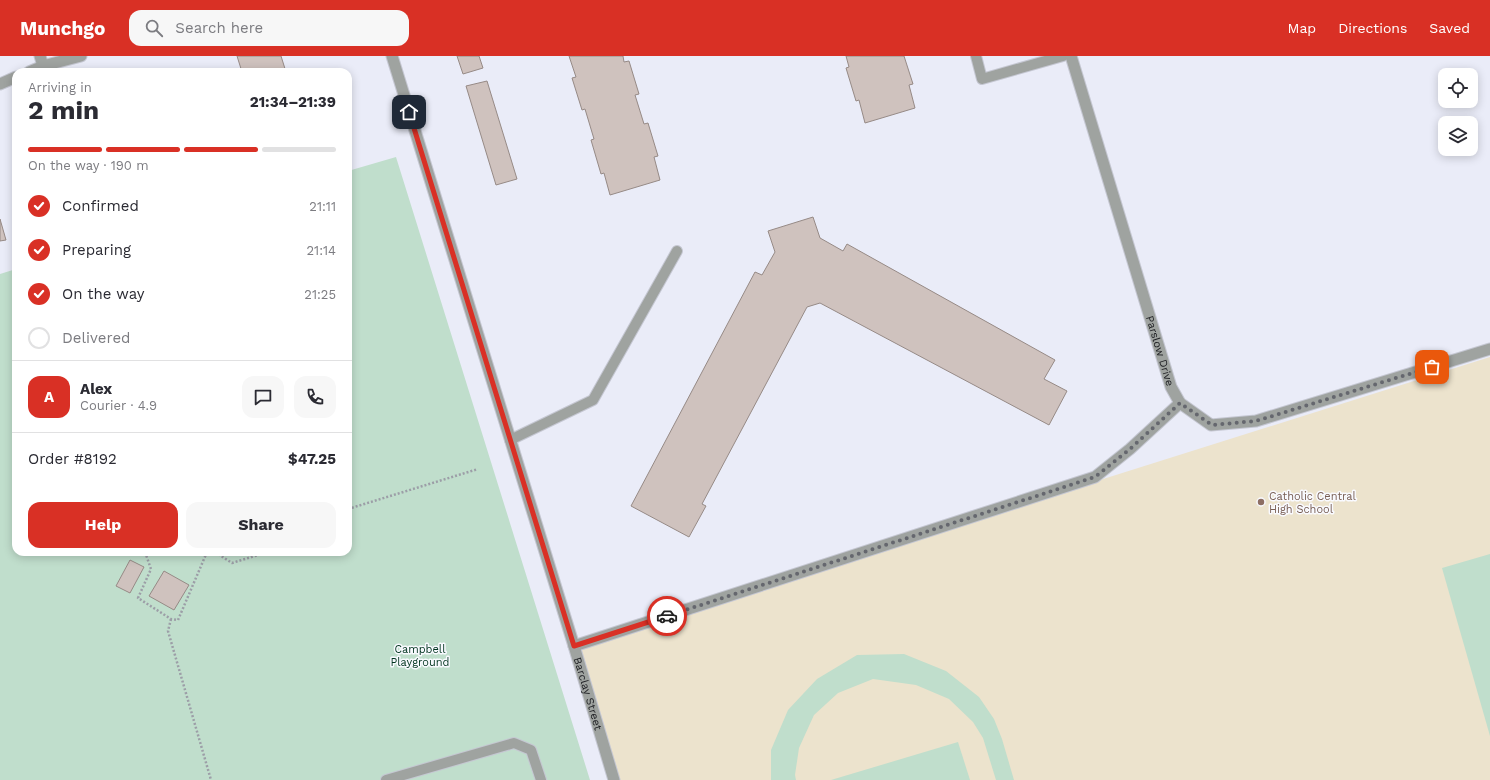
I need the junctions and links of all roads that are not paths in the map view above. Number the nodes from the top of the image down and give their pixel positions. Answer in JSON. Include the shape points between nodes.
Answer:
{"nodes":[{"id":1,"x":81,"y":56,"type":"edge"},
{"id":2,"x":392,"y":56,"type":"edge"},
{"id":3,"x":976,"y":56,"type":"edge"},
{"id":4,"x":1063,"y":56,"type":"edge"},
{"id":5,"x":1071,"y":56,"type":"edge"},
{"id":6,"x":41,"y":61,"type":"edge"},
{"id":7,"x":33,"y":68,"type":"edge"},
{"id":8,"x":12,"y":79,"type":"edge"},
{"id":9,"x":0,"y":84,"type":"edge"},
{"id":10,"x":677,"y":251,"type":"dead end"},
{"id":11,"x":1490,"y":349,"type":"edge"},
{"id":12,"x":1180,"y":403,"type":"junction"},
{"id":13,"x":510,"y":440,"type":"junction"},
{"id":14,"x":574,"y":646,"type":"junction"},
{"id":15,"x":386,"y":780,"type":"edge"},
{"id":16,"x":541,"y":780,"type":"edge"},
{"id":17,"x":614,"y":780,"type":"edge"}],
"edges":[{"from":1,"to":6,"type":"street"},
{"from":2,"to":13,"type":"street","name":"Barclay Street"},
{"from":3,"to":4,"type":"lane","via":[[982,79]]},
{"from":5,"to":12,"type":"street","name":"Parslow Drive","via":[[1171,387]]},
{"from":6,"to":7,"type":"street"},
{"from":8,"to":9,"type":"street"},
{"from":10,"to":13,"type":"lane","via":[[593,400]]},
{"from":11,"to":12,"type":"street","via":[[1256,421],[1212,425]]},
{"from":12,"to":14,"type":"street","via":[[1095,477]]},
{"from":13,"to":14,"type":"street","name":"Barclay Street"},
{"from":14,"to":17,"type":"street","name":"Barclay Street"},
{"from":15,"to":16,"type":"lane","via":[[514,743],[531,750]]}]}
